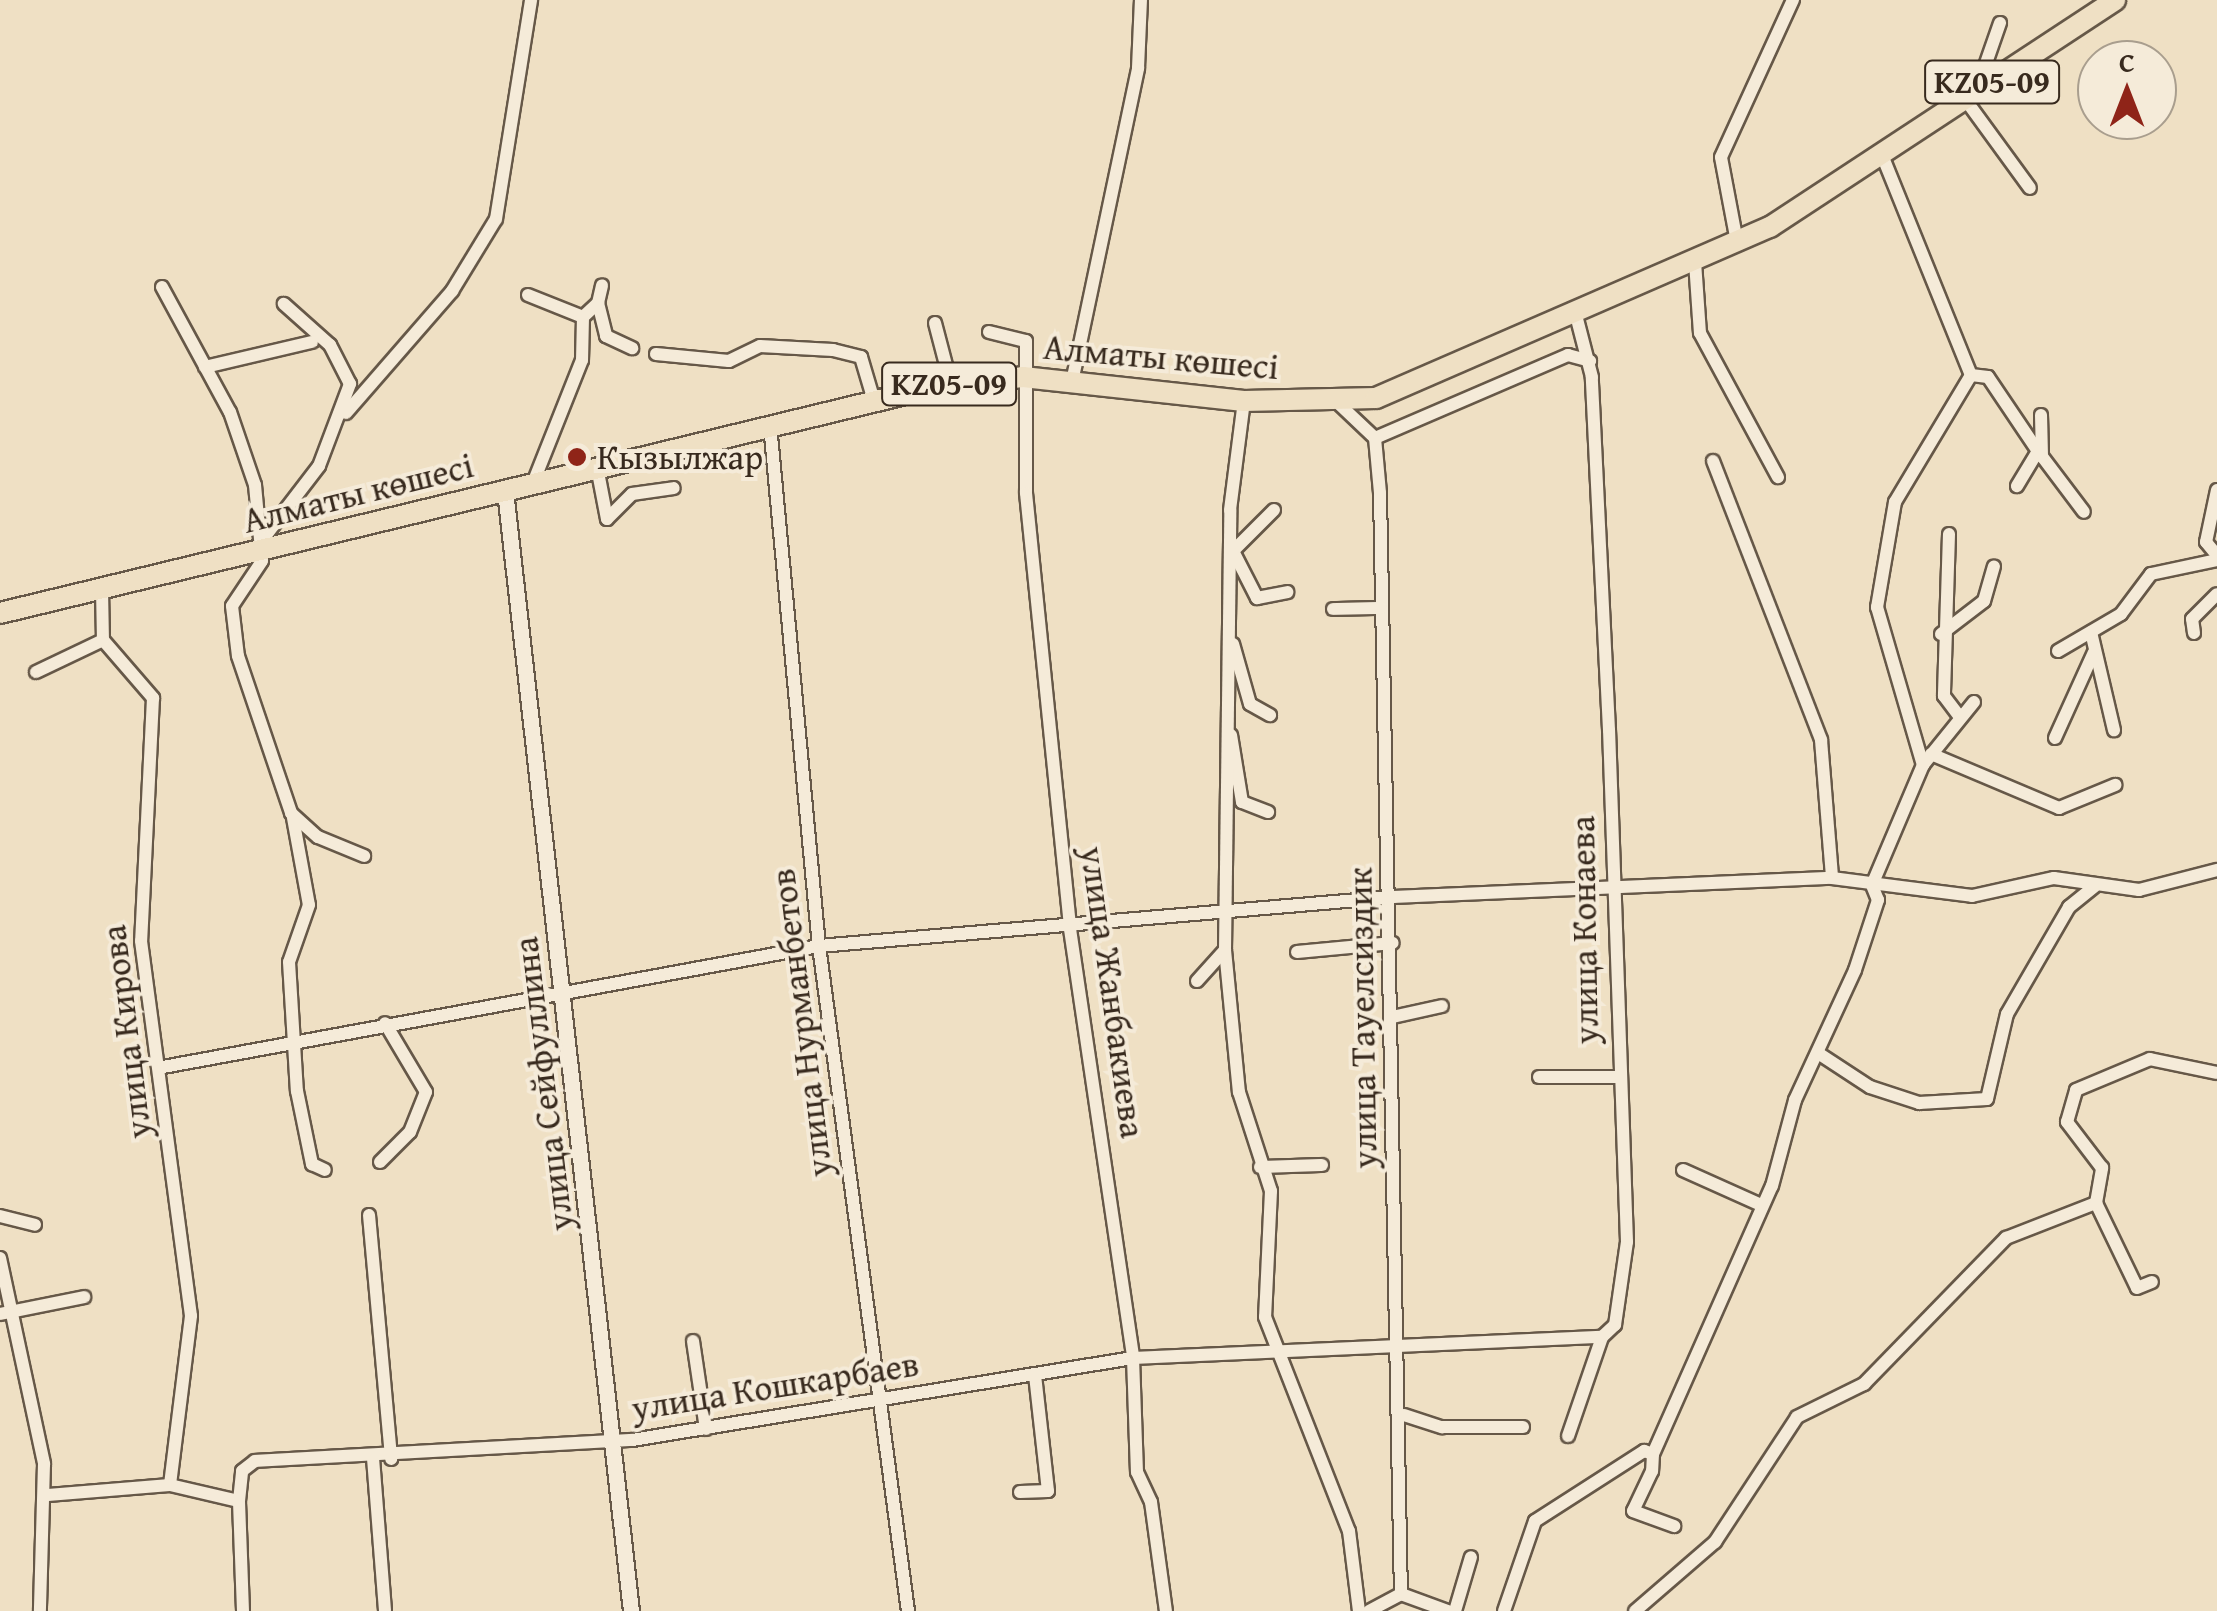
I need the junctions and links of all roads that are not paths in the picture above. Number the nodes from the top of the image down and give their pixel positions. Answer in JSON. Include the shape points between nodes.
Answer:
{"nodes":[{"id":1,"x":531,"y":0,"type":"edge"},
{"id":2,"x":1150,"y":0,"type":"edge"},
{"id":3,"x":1793,"y":0,"type":"edge"},
{"id":4,"x":2114,"y":0,"type":"edge"},
{"id":5,"x":1141,"y":6,"type":"edge"},
{"id":6,"x":2000,"y":23,"type":"dead end"},
{"id":7,"x":1971,"y":96,"type":"junction"},
{"id":8,"x":1876,"y":159,"type":"junction"},
{"id":9,"x":2030,"y":188,"type":"dead end"},
{"id":10,"x":1736,"y":242,"type":"junction"},
{"id":11,"x":1695,"y":262,"type":"junction"},
{"id":12,"x":602,"y":285,"type":"dead end"},
{"id":13,"x":162,"y":287,"type":"dead end"},
{"id":14,"x":528,"y":295,"type":"dead end"},
{"id":15,"x":598,"y":303,"type":"junction"},
{"id":16,"x":284,"y":304,"type":"dead end"},
{"id":17,"x":1576,"y":315,"type":"junction"},
{"id":18,"x":584,"y":317,"type":"junction"},
{"id":19,"x":935,"y":323,"type":"dead end"},
{"id":20,"x":989,"y":332,"type":"dead end"},
{"id":21,"x":312,"y":342,"type":"dead end"},
{"id":22,"x":632,"y":348,"type":"dead end"},
{"id":23,"x":656,"y":354,"type":"dead end"},
{"id":24,"x":1590,"y":361,"type":"junction"},
{"id":25,"x":205,"y":366,"type":"junction"},
{"id":26,"x":1971,"y":375,"type":"junction"},
{"id":27,"x":1023,"y":377,"type":"junction"},
{"id":28,"x":1072,"y":382,"type":"junction"},
{"id":29,"x":950,"y":384,"type":"junction"},
{"id":30,"x":874,"y":401,"type":"junction"},
{"id":31,"x":1244,"y":401,"type":"junction"},
{"id":32,"x":1339,"y":404,"type":"junction"},
{"id":33,"x":346,"y":413,"type":"junction"},
{"id":34,"x":2041,"y":415,"type":"dead end"},
{"id":35,"x":770,"y":425,"type":"junction"},
{"id":36,"x":1374,"y":438,"type":"junction"},
{"id":37,"x":2040,"y":454,"type":"junction"},
{"id":38,"x":1713,"y":460,"type":"dead end"},
{"id":39,"x":597,"y":468,"type":"junction"},
{"id":40,"x":1778,"y":476,"type":"dead end"},
{"id":41,"x":533,"y":483,"type":"junction"},
{"id":42,"x":2017,"y":486,"type":"dead end"},
{"id":43,"x":674,"y":488,"type":"dead end"},
{"id":44,"x":505,"y":490,"type":"junction"},
{"id":45,"x":2217,"y":490,"type":"edge"},
{"id":46,"x":479,"y":498,"type":"junction"},
{"id":47,"x":1274,"y":510,"type":"dead end"},
{"id":48,"x":2084,"y":512,"type":"dead end"},
{"id":49,"x":1949,"y":534,"type":"dead end"},
{"id":50,"x":264,"y":544,"type":"junction"},
{"id":51,"x":514,"y":550,"type":"junction"},
{"id":52,"x":1234,"y":551,"type":"junction"},
{"id":53,"x":2217,"y":558,"type":"edge"},
{"id":54,"x":1994,"y":566,"type":"dead end"},
{"id":55,"x":102,"y":589,"type":"junction"},
{"id":56,"x":1287,"y":592,"type":"dead end"},
{"id":57,"x":2217,"y":594,"type":"edge"},
{"id":58,"x":1381,"y":608,"type":"junction"},
{"id":59,"x":1333,"y":609,"type":"dead end"},
{"id":60,"x":0,"y":613,"type":"edge"},
{"id":61,"x":1230,"y":622,"type":"junction"},
{"id":62,"x":2091,"y":632,"type":"junction"},
{"id":63,"x":2194,"y":633,"type":"dead end"},
{"id":64,"x":1942,"y":634,"type":"junction"},
{"id":65,"x":102,"y":640,"type":"junction"},
{"id":66,"x":2058,"y":651,"type":"dead end"},
{"id":67,"x":2094,"y":652,"type":"junction"},
{"id":68,"x":36,"y":672,"type":"dead end"},
{"id":69,"x":1974,"y":702,"type":"dead end"},
{"id":70,"x":1270,"y":715,"type":"dead end"},
{"id":71,"x":1959,"y":716,"type":"junction"},
{"id":72,"x":1226,"y":723,"type":"junction"},
{"id":73,"x":2114,"y":730,"type":"dead end"},
{"id":74,"x":2055,"y":738,"type":"dead end"},
{"id":75,"x":1927,"y":759,"type":"junction"},
{"id":76,"x":2115,"y":786,"type":"dead end"},
{"id":77,"x":1268,"y":812,"type":"dead end"},
{"id":78,"x":292,"y":813,"type":"junction"},
{"id":79,"x":364,"y":856,"type":"dead end"},
{"id":80,"x":2217,"y":870,"type":"edge"},
{"id":81,"x":1832,"y":878,"type":"junction"},
{"id":82,"x":1872,"y":884,"type":"junction"},
{"id":83,"x":2095,"y":886,"type":"junction"},
{"id":84,"x":1613,"y":889,"type":"junction"},
{"id":85,"x":1393,"y":898,"type":"junction"},
{"id":86,"x":1228,"y":912,"type":"junction"},
{"id":87,"x":1070,"y":929,"type":"junction"},
{"id":88,"x":1393,"y":943,"type":"junction"},
{"id":89,"x":820,"y":946,"type":"junction"},
{"id":90,"x":1225,"y":950,"type":"junction"},
{"id":91,"x":1297,"y":952,"type":"dead end"},
{"id":92,"x":1197,"y":980,"type":"dead end"},
{"id":93,"x":561,"y":990,"type":"junction"},
{"id":94,"x":1442,"y":1006,"type":"dead end"},
{"id":95,"x":1392,"y":1017,"type":"junction"},
{"id":96,"x":384,"y":1023,"type":"junction"},
{"id":97,"x":294,"y":1043,"type":"junction"},
{"id":98,"x":1818,"y":1052,"type":"junction"},
{"id":99,"x":163,"y":1068,"type":"junction"},
{"id":100,"x":2217,"y":1074,"type":"edge"},
{"id":101,"x":1539,"y":1076,"type":"dead end"},
{"id":102,"x":1617,"y":1076,"type":"junction"},
{"id":103,"x":380,"y":1162,"type":"dead end"},
{"id":104,"x":1322,"y":1164,"type":"dead end"},
{"id":105,"x":1260,"y":1168,"type":"junction"},
{"id":106,"x":325,"y":1170,"type":"dead end"},
{"id":107,"x":1683,"y":1170,"type":"dead end"},
{"id":108,"x":2096,"y":1203,"type":"junction"},
{"id":109,"x":1761,"y":1205,"type":"junction"},
{"id":110,"x":0,"y":1216,"type":"edge"},
{"id":111,"x":369,"y":1216,"type":"dead end"},
{"id":112,"x":35,"y":1225,"type":"dead end"},
{"id":113,"x":0,"y":1258,"type":"edge"},
{"id":114,"x":2152,"y":1282,"type":"dead end"},
{"id":115,"x":84,"y":1297,"type":"dead end"},
{"id":116,"x":7,"y":1313,"type":"edge"},
{"id":117,"x":1602,"y":1337,"type":"junction"},
{"id":118,"x":692,"y":1340,"type":"dead end"},
{"id":119,"x":1400,"y":1345,"type":"junction"},
{"id":120,"x":1276,"y":1353,"type":"junction"},
{"id":121,"x":1133,"y":1358,"type":"junction"},
{"id":122,"x":1035,"y":1375,"type":"junction"},
{"id":123,"x":877,"y":1402,"type":"junction"},
{"id":124,"x":1404,"y":1414,"type":"junction"},
{"id":125,"x":1522,"y":1427,"type":"dead end"},
{"id":126,"x":706,"y":1429,"type":"junction"},
{"id":127,"x":1568,"y":1436,"type":"dead end"},
{"id":128,"x":614,"y":1441,"type":"junction"},
{"id":129,"x":1654,"y":1454,"type":"junction"},
{"id":130,"x":373,"y":1458,"type":"junction"},
{"id":131,"x":390,"y":1459,"type":"junction"},
{"id":132,"x":170,"y":1485,"type":"junction"},
{"id":133,"x":1020,"y":1492,"type":"dead end"},
{"id":134,"x":48,"y":1495,"type":"junction"},
{"id":135,"x":239,"y":1501,"type":"junction"},
{"id":136,"x":1674,"y":1526,"type":"dead end"},
{"id":137,"x":1471,"y":1558,"type":"dead end"},
{"id":138,"x":1360,"y":1581,"type":"junction"},
{"id":139,"x":1401,"y":1594,"type":"junction"},
{"id":140,"x":1382,"y":1598,"type":"junction"},
{"id":141,"x":40,"y":1611,"type":"edge"},
{"id":142,"x":243,"y":1611,"type":"edge"},
{"id":143,"x":384,"y":1611,"type":"edge"},
{"id":144,"x":632,"y":1611,"type":"edge"},
{"id":145,"x":908,"y":1611,"type":"edge"},
{"id":146,"x":1166,"y":1611,"type":"edge"},
{"id":147,"x":1358,"y":1611,"type":"edge"},
{"id":148,"x":1370,"y":1611,"type":"edge"},
{"id":149,"x":1451,"y":1611,"type":"edge"},
{"id":150,"x":1504,"y":1611,"type":"edge"},
{"id":151,"x":1635,"y":1611,"type":"edge"}],
"edges":[{"from":1,"to":33,"type":"street","via":[[496,219],[452,291]]},
{"from":2,"to":5,"type":"street"},
{"from":3,"to":10,"type":"street","via":[[1721,157]]},
{"from":4,"to":7,"type":"main road","number":"KZ05-09"},
{"from":5,"to":28,"type":"street","via":[[1138,68]]},
{"from":6,"to":7,"type":"street"},
{"from":7,"to":8,"type":"main road","number":"KZ05-09"},
{"from":7,"to":9,"type":"street"},
{"from":8,"to":10,"type":"main road","name":"Алматы көшесі","number":"KZ05-09"},
{"from":8,"to":26,"type":"street"},
{"from":10,"to":11,"type":"main road","name":"Алматы көшесі","number":"KZ05-09"},
{"from":11,"to":17,"type":"main road","name":"Алматы көшесі","number":"KZ05-09"},
{"from":11,"to":40,"type":"street","via":[[1700,332]]},
{"from":12,"to":15,"type":"street"},
{"from":13,"to":25,"type":"street"},
{"from":14,"to":18,"type":"street"},
{"from":15,"to":18,"type":"street"},
{"from":15,"to":22,"type":"street","via":[[606,336]]},
{"from":16,"to":33,"type":"street","via":[[343,364]]},
{"from":17,"to":24,"type":"street","name":"улица Конаева"},
{"from":17,"to":32,"type":"main road","name":"Алматы көшесі","number":"KZ05-09","via":[[1424,381]]},
{"from":18,"to":41,"type":"street","via":[[578,374]]},
{"from":19,"to":29,"type":"street"},
{"from":20,"to":27,"type":"street","name":"улица Жанбакиева","via":[[1026,341]]},
{"from":21,"to":25,"type":"street"},
{"from":23,"to":30,"type":"street","via":[[729,361],[760,346],[861,356]]},
{"from":24,"to":36,"type":"street","via":[[1568,355]]},
{"from":24,"to":84,"type":"street","name":"улица Конаева"},
{"from":25,"to":50,"type":"street","via":[[244,447]]},
{"from":26,"to":37,"type":"street","via":[[1988,377]]},
{"from":26,"to":75,"type":"street","via":[[1895,502],[1877,607]]},
{"from":27,"to":28,"type":"main road","name":"Алматы көшесі","number":"KZ05-09"},
{"from":27,"to":29,"type":"main road","name":"Алматы көшесі","number":"KZ05-09"},
{"from":27,"to":87,"type":"street","name":"улица Жанбакиева"},
{"from":28,"to":31,"type":"main road","name":"Алматы көшесі","number":"KZ05-09"},
{"from":29,"to":30,"type":"main road","name":"Алматы көшесі","number":"KZ05-09"},
{"from":30,"to":35,"type":"main road","name":"Алматы көшесі","number":"KZ05-09"},
{"from":31,"to":32,"type":"main road","name":"Алматы көшесі","number":"KZ05-09"},
{"from":31,"to":52,"type":"street"},
{"from":32,"to":36,"type":"street"},
{"from":33,"to":50,"type":"street"},
{"from":34,"to":37,"type":"street"},
{"from":35,"to":39,"type":"main road","name":"Алматы көшесі","number":"KZ05-09"},
{"from":35,"to":89,"type":"street","name":"улица Нурманбетов"},
{"from":36,"to":58,"type":"street","name":"улица Тауелсиздик"},
{"from":37,"to":42,"type":"street"},
{"from":37,"to":48,"type":"street"},
{"from":38,"to":81,"type":"street","via":[[1821,740]]},
{"from":39,"to":41,"type":"main road","name":"Алматы көшесі","number":"KZ05-09"},
{"from":39,"to":43,"type":"street","via":[[607,519],[632,494]]},
{"from":41,"to":44,"type":"main road","name":"Алматы көшесі","number":"KZ05-09"},
{"from":44,"to":46,"type":"main road","name":"Алматы көшесі","number":"KZ05-09"},
{"from":44,"to":51,"type":"street","name":"улица Сейфуллина"},
{"from":45,"to":53,"type":"street","via":[[2206,542]]},
{"from":46,"to":50,"type":"main road","name":"Алматы көшесі","number":"KZ05-09"},
{"from":46,"to":51,"type":"street","name":"улица Сейфуллина","via":[[503,514]]},
{"from":47,"to":52,"type":"street"},
{"from":49,"to":64,"type":"street"},
{"from":50,"to":55,"type":"main road","name":"Алматы көшесі","number":"KZ05-09"},
{"from":50,"to":78,"type":"street","via":[[232,606],[238,656]]},
{"from":51,"to":93,"type":"street","name":"улица Сейфуллина"},
{"from":52,"to":56,"type":"street","via":[[1257,598]]},
{"from":52,"to":61,"type":"street"},
{"from":53,"to":62,"type":"street","via":[[2151,574],[2137,598]]},
{"from":54,"to":64,"type":"street","via":[[1984,601]]},
{"from":55,"to":60,"type":"main road","name":"Алматы көшесі","number":"KZ05-09"},
{"from":55,"to":65,"type":"street"},
{"from":57,"to":63,"type":"street","via":[[2192,619]]},
{"from":58,"to":59,"type":"street"},
{"from":58,"to":85,"type":"street","name":"улица Тауелсиздик"},
{"from":61,"to":70,"type":"street","via":[[1250,704]]},
{"from":61,"to":72,"type":"street"},
{"from":62,"to":66,"type":"street"},
{"from":62,"to":67,"type":"street"},
{"from":64,"to":71,"type":"street","via":[[1944,696]]},
{"from":65,"to":68,"type":"street"},
{"from":65,"to":99,"type":"street","name":"улица Кирова","via":[[153,698],[140,941]]},
{"from":67,"to":73,"type":"street"},
{"from":67,"to":74,"type":"street"},
{"from":69,"to":71,"type":"street"},
{"from":71,"to":75,"type":"street"},
{"from":72,"to":77,"type":"street","via":[[1242,802]]},
{"from":72,"to":86,"type":"street"},
{"from":75,"to":76,"type":"street","via":[[2059,808]]},
{"from":75,"to":82,"type":"street"},
{"from":78,"to":79,"type":"street","via":[[318,837]]},
{"from":78,"to":97,"type":"street","via":[[309,906],[290,962]]},
{"from":80,"to":83,"type":"street","via":[[2140,890]]},
{"from":81,"to":82,"type":"street"},
{"from":81,"to":84,"type":"street"},
{"from":82,"to":83,"type":"street","via":[[1972,896],[2054,878]]},
{"from":82,"to":98,"type":"street","via":[[1878,900]]},
{"from":83,"to":98,"type":"street","via":[[2070,907],[2007,1014],[1986,1099],[1894,1096]]},
{"from":84,"to":85,"type":"street"},
{"from":84,"to":102,"type":"street","name":"улица Конаева"},
{"from":85,"to":86,"type":"street"},
{"from":85,"to":88,"type":"street","name":"улица Тауелсиздик"},
{"from":86,"to":87,"type":"street"},
{"from":86,"to":90,"type":"street"},
{"from":87,"to":89,"type":"street"},
{"from":87,"to":121,"type":"street","name":"улица Жанбакиева"},
{"from":88,"to":91,"type":"street"},
{"from":88,"to":95,"type":"street","name":"улица Тауелсиздик"},
{"from":89,"to":93,"type":"street"},
{"from":89,"to":123,"type":"street","name":"улица Нурманбетов"},
{"from":90,"to":92,"type":"street"},
{"from":90,"to":105,"type":"street","via":[[1233,1053]]},
{"from":93,"to":96,"type":"street"},
{"from":93,"to":128,"type":"street","name":"улица Сейфуллина"},
{"from":94,"to":95,"type":"street"},
{"from":95,"to":119,"type":"street","name":"улица Тауелсиздик"},
{"from":96,"to":97,"type":"street"},
{"from":96,"to":103,"type":"street","via":[[426,1092],[410,1132]]},
{"from":97,"to":99,"type":"street"},
{"from":97,"to":106,"type":"street","via":[[312,1164]]},
{"from":98,"to":109,"type":"street"},
{"from":99,"to":132,"type":"street","name":"улица Кирова","via":[[190,1316]]},
{"from":100,"to":108,"type":"street","via":[[2150,1059],[2076,1090],[2067,1122],[2102,1168]]},
{"from":101,"to":102,"type":"street"},
{"from":102,"to":117,"type":"street","name":"улица Конаева","via":[[1627,1242],[1622,1300]]},
{"from":104,"to":105,"type":"street"},
{"from":105,"to":120,"type":"street","via":[[1271,1191],[1261,1283]]},
{"from":107,"to":109,"type":"street"},
{"from":108,"to":114,"type":"street","via":[[2137,1288]]},
{"from":108,"to":151,"type":"street","via":[[2006,1238],[1864,1384],[1796,1417],[1715,1542]]},
{"from":109,"to":129,"type":"street"},
{"from":110,"to":112,"type":"street"},
{"from":111,"to":131,"type":"street"},
{"from":113,"to":116,"type":"street"},
{"from":115,"to":116,"type":"street"},
{"from":116,"to":134,"type":"street"},
{"from":117,"to":119,"type":"street"},
{"from":117,"to":127,"type":"street","name":"улица Конаева"},
{"from":118,"to":126,"type":"street"},
{"from":119,"to":120,"type":"street","name":"улица Кошкарбаев"},
{"from":119,"to":124,"type":"street","name":"улица Тауелсиздик"},
{"from":120,"to":121,"type":"street","name":"улица Кошкарбаев"},
{"from":120,"to":138,"type":"street"},
{"from":121,"to":122,"type":"street","name":"улица Кошкарбаев"},
{"from":121,"to":146,"type":"street","name":"улица Жанбакиева","via":[[1136,1472],[1151,1502]]},
{"from":122,"to":123,"type":"street","name":"улица Кошкарбаев"},
{"from":122,"to":133,"type":"street","via":[[1048,1491]]},
{"from":123,"to":126,"type":"street","name":"улица Кошкарбаев"},
{"from":123,"to":145,"type":"street","name":"улица Нурманбетов"},
{"from":124,"to":125,"type":"street","via":[[1442,1428]]},
{"from":124,"to":139,"type":"street","name":"улица Тауелсиздик"},
{"from":126,"to":128,"type":"street","name":"улица Кошкарбаев"},
{"from":128,"to":131,"type":"street","name":"улица Кошкарбаев"},
{"from":128,"to":144,"type":"street","name":"улица Сейфуллина"},
{"from":129,"to":136,"type":"street","via":[[1633,1511]]},
{"from":129,"to":150,"type":"street","via":[[1553,1502],[1535,1521]]},
{"from":130,"to":131,"type":"street","name":"улица Кошкарбаев"},
{"from":130,"to":135,"type":"street","name":"улица Кошкарбаев","via":[[255,1461],[242,1471]]},
{"from":130,"to":143,"type":"street"},
{"from":132,"to":134,"type":"street"},
{"from":132,"to":135,"type":"street"},
{"from":134,"to":141,"type":"street"},
{"from":135,"to":142,"type":"street","name":"улица Кошкарбаев"},
{"from":137,"to":149,"type":"street"},
{"from":138,"to":140,"type":"street"},
{"from":138,"to":147,"type":"street"},
{"from":139,"to":140,"type":"street"},
{"from":139,"to":149,"type":"street"},
{"from":140,"to":148,"type":"street"}]}
